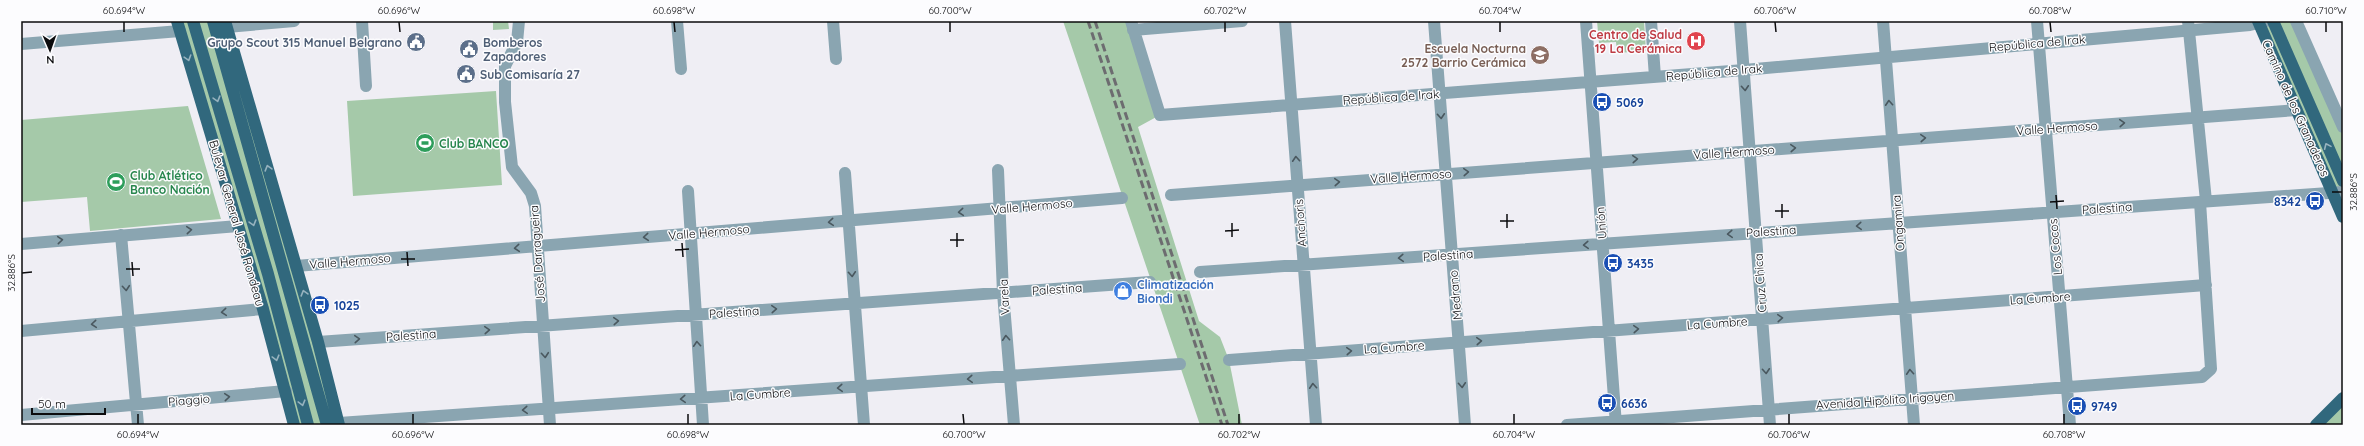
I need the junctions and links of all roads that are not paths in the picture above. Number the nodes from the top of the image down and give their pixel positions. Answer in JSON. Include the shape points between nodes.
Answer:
{"nodes":[{"id":1,"x":194,"y":21,"type":"edge"},
{"id":2,"x":213,"y":21,"type":"edge"},
{"id":3,"x":294,"y":21,"type":"edge"},
{"id":4,"x":362,"y":21,"type":"edge"},
{"id":5,"x":519,"y":21,"type":"edge"},
{"id":6,"x":677,"y":21,"type":"edge"},
{"id":7,"x":833,"y":21,"type":"edge"},
{"id":8,"x":1242,"y":21,"type":"edge"},
{"id":9,"x":1285,"y":21,"type":"edge"},
{"id":10,"x":1434,"y":21,"type":"edge"},
{"id":11,"x":1586,"y":21,"type":"edge"},
{"id":12,"x":1651,"y":21,"type":"edge"},
{"id":13,"x":1740,"y":21,"type":"edge"},
{"id":14,"x":1883,"y":21,"type":"edge"},
{"id":15,"x":2037,"y":21,"type":"edge"},
{"id":16,"x":2273,"y":21,"type":"edge"},
{"id":17,"x":2296,"y":21,"type":"edge"},
{"id":18,"x":2261,"y":22,"type":"edge"},
{"id":19,"x":223,"y":23,"type":"edge"},
{"id":20,"x":179,"y":26,"type":"edge"},
{"id":21,"x":1132,"y":26,"type":"edge"},
{"id":22,"x":2188,"y":26,"type":"edge"},
{"id":23,"x":218,"y":37,"type":"junction"},
{"id":24,"x":2039,"y":43,"type":"junction"},
{"id":25,"x":21,"y":44,"type":"edge"},
{"id":26,"x":1886,"y":56,"type":"junction"},
{"id":27,"x":836,"y":59,"type":"dead end"},
{"id":28,"x":681,"y":69,"type":"dead end"},
{"id":29,"x":1744,"y":70,"type":"junction"},
{"id":30,"x":1655,"y":77,"type":"junction"},
{"id":31,"x":1591,"y":82,"type":"junction"},
{"id":32,"x":366,"y":86,"type":"dead end"},
{"id":33,"x":1440,"y":94,"type":"junction"},
{"id":34,"x":1292,"y":105,"type":"junction"},
{"id":35,"x":2297,"y":110,"type":"junction"},
{"id":36,"x":2199,"y":117,"type":"junction"},
{"id":37,"x":2343,"y":127,"type":"edge"},
{"id":38,"x":2046,"y":129,"type":"junction"},
{"id":39,"x":1892,"y":140,"type":"junction"},
{"id":40,"x":1750,"y":151,"type":"junction"},
{"id":41,"x":1597,"y":162,"type":"junction"},
{"id":42,"x":998,"y":170,"type":"dead end"},
{"id":43,"x":845,"y":173,"type":"dead end"},
{"id":44,"x":1446,"y":174,"type":"junction"},
{"id":45,"x":2343,"y":181,"type":"edge"},
{"id":46,"x":1298,"y":185,"type":"junction"},
{"id":47,"x":688,"y":191,"type":"dead end"},
{"id":48,"x":2338,"y":192,"type":"edge"},
{"id":49,"x":1171,"y":194,"type":"dead end"},
{"id":50,"x":1122,"y":198,"type":"dead end"},
{"id":51,"x":2203,"y":202,"type":"junction"},
{"id":52,"x":1000,"y":208,"type":"junction"},
{"id":53,"x":2053,"y":212,"type":"junction"},
{"id":54,"x":2343,"y":217,"type":"edge"},
{"id":55,"x":848,"y":221,"type":"junction"},
{"id":56,"x":1898,"y":223,"type":"junction"},
{"id":57,"x":238,"y":226,"type":"junction"},
{"id":58,"x":1756,"y":232,"type":"junction"},
{"id":59,"x":689,"y":234,"type":"junction"},
{"id":60,"x":121,"y":235,"type":"junction"},
{"id":61,"x":21,"y":244,"type":"edge"},
{"id":62,"x":1603,"y":244,"type":"junction"},
{"id":63,"x":539,"y":246,"type":"junction"},
{"id":64,"x":1452,"y":254,"type":"junction"},
{"id":65,"x":1304,"y":265,"type":"junction"},
{"id":66,"x":296,"y":266,"type":"junction"},
{"id":67,"x":1200,"y":272,"type":"dead end"},
{"id":68,"x":268,"y":274,"type":"junction"},
{"id":69,"x":1150,"y":282,"type":"dead end"},
{"id":70,"x":2206,"y":285,"type":"junction"},
{"id":71,"x":1003,"y":293,"type":"junction"},
{"id":72,"x":2059,"y":296,"type":"junction"},
{"id":73,"x":855,"y":304,"type":"junction"},
{"id":74,"x":1905,"y":308,"type":"junction"},
{"id":75,"x":263,"y":309,"type":"junction"},
{"id":76,"x":695,"y":315,"type":"junction"},
{"id":77,"x":1762,"y":319,"type":"junction"},
{"id":78,"x":129,"y":321,"type":"junction"},
{"id":79,"x":542,"y":326,"type":"junction"},
{"id":80,"x":21,"y":331,"type":"edge"},
{"id":81,"x":1609,"y":331,"type":"junction"},
{"id":82,"x":271,"y":338,"type":"junction"},
{"id":83,"x":318,"y":342,"type":"junction"},
{"id":84,"x":1459,"y":342,"type":"junction"},
{"id":85,"x":1310,"y":354,"type":"junction"},
{"id":86,"x":1229,"y":360,"type":"dead end"},
{"id":87,"x":1180,"y":364,"type":"dead end"},
{"id":88,"x":1009,"y":377,"type":"junction"},
{"id":89,"x":861,"y":387,"type":"junction"},
{"id":90,"x":2067,"y":387,"type":"junction"},
{"id":91,"x":286,"y":392,"type":"junction"},
{"id":92,"x":701,"y":398,"type":"junction"},
{"id":93,"x":2343,"y":398,"type":"edge"},
{"id":94,"x":1912,"y":399,"type":"junction"},
{"id":95,"x":136,"y":405,"type":"junction"},
{"id":96,"x":549,"y":408,"type":"junction"},
{"id":97,"x":1769,"y":408,"type":"junction"},
{"id":98,"x":21,"y":415,"type":"edge"},
{"id":99,"x":1616,"y":423,"type":"edge"},
{"id":100,"x":335,"y":424,"type":"edge"},
{"id":101,"x":138,"y":425,"type":"edge"},
{"id":102,"x":294,"y":425,"type":"edge"},
{"id":103,"x":308,"y":425,"type":"edge"},
{"id":104,"x":550,"y":425,"type":"edge"},
{"id":105,"x":703,"y":425,"type":"edge"},
{"id":106,"x":864,"y":425,"type":"edge"},
{"id":107,"x":1014,"y":425,"type":"edge"},
{"id":108,"x":1316,"y":425,"type":"edge"},
{"id":109,"x":1465,"y":425,"type":"edge"},
{"id":110,"x":1567,"y":425,"type":"edge"},
{"id":111,"x":1770,"y":425,"type":"edge"},
{"id":112,"x":1914,"y":425,"type":"edge"},
{"id":113,"x":2070,"y":425,"type":"edge"},
{"id":114,"x":2316,"y":425,"type":"edge"}],
"edges":[{"from":1,"to":68,"type":"main road","name":"Bulevar General José Rondeau","one_way":true},
{"from":2,"to":23,"type":"main road"},
{"from":3,"to":19,"type":"street"},
{"from":4,"to":32,"type":"street"},
{"from":5,"to":63,"type":"street","name":"José Darragueira","via":[[517,42],[505,66],[505,102],[512,168],[531,193],[535,206]]},
{"from":6,"to":28,"type":"street"},
{"from":7,"to":27,"type":"street"},
{"from":8,"to":21,"type":"street"},
{"from":9,"to":34,"type":"street","name":"Anchoris"},
{"from":10,"to":33,"type":"street","name":"Medrano"},
{"from":11,"to":31,"type":"street","name":"Unión"},
{"from":12,"to":30,"type":"street"},
{"from":13,"to":29,"type":"street","name":"Cruz Chica"},
{"from":14,"to":26,"type":"street","name":"Ongamira"},
{"from":15,"to":24,"type":"street","name":"Los Cocos"},
{"from":45,"to":16,"type":"main road","name":"Camino de los Granaderos","one_way":true},
{"from":17,"to":37,"type":"street"},
{"from":18,"to":22,"type":"street","name":"República de Irak"},
{"from":18,"to":35,"type":"main road","name":"Camino de los Granaderos"},
{"from":19,"to":23,"type":"main road"},
{"from":66,"to":19,"type":"main road","one_way":true},
{"from":20,"to":25,"type":"street"},
{"from":20,"to":57,"type":"main road","name":"Bulevar General José Rondeau","one_way":true},
{"from":21,"to":34,"type":"street","name":"República de Irak","via":[[1160,115]]},
{"from":22,"to":24,"type":"street","name":"República de Irak"},
{"from":22,"to":36,"type":"street"},
{"from":23,"to":100,"type":"main road"},
{"from":24,"to":26,"type":"street","name":"República de Irak"},
{"from":24,"to":38,"type":"street","name":"Los Cocos"},
{"from":26,"to":29,"type":"street","name":"República de Irak"},
{"from":39,"to":26,"type":"street","name":"Ongamira","one_way":true},
{"from":29,"to":30,"type":"street","name":"República de Irak"},
{"from":29,"to":40,"type":"street","name":"Cruz Chica","one_way":true},
{"from":30,"to":31,"type":"street","name":"República de Irak"},
{"from":31,"to":33,"type":"street","name":"República de Irak"},
{"from":31,"to":41,"type":"street","name":"Unión"},
{"from":33,"to":34,"type":"street","name":"República de Irak"},
{"from":33,"to":44,"type":"street","name":"Medrano","one_way":true},
{"from":46,"to":34,"type":"street","name":"Anchoris","one_way":true},
{"from":35,"to":36,"type":"street","name":"Valle Hermoso"},
{"from":35,"to":48,"type":"main road","name":"Camino de los Granaderos"},
{"from":38,"to":36,"type":"street","name":"Valle Hermoso","one_way":true},
{"from":36,"to":51,"type":"street"},
{"from":39,"to":38,"type":"street","name":"Valle Hermoso","one_way":true},
{"from":38,"to":53,"type":"street","name":"Los Cocos"},
{"from":40,"to":39,"type":"street","name":"Valle Hermoso","one_way":true},
{"from":39,"to":56,"type":"street","name":"Ongamira"},
{"from":41,"to":40,"type":"street","name":"Valle Hermoso","one_way":true},
{"from":40,"to":58,"type":"street","name":"Cruz Chica"},
{"from":44,"to":41,"type":"street","name":"Valle Hermoso","one_way":true},
{"from":41,"to":62,"type":"street","name":"Unión"},
{"from":42,"to":52,"type":"street","name":"Varela"},
{"from":43,"to":55,"type":"street"},
{"from":46,"to":44,"type":"street","name":"Valle Hermoso","one_way":true},
{"from":44,"to":64,"type":"street","name":"Medrano"},
{"from":46,"to":49,"type":"street","name":"Valle Hermoso"},
{"from":46,"to":65,"type":"street","name":"Anchoris"},
{"from":47,"to":59,"type":"street"},
{"from":48,"to":51,"type":"street","name":"Palestina"},
{"from":48,"to":54,"type":"main road","name":"Camino de los Granaderos"},
{"from":50,"to":52,"type":"street","name":"Valle Hermoso"},
{"from":51,"to":53,"type":"street","name":"Palestina"},
{"from":51,"to":70,"type":"street"},
{"from":52,"to":55,"type":"street","name":"Valle Hermoso","one_way":true},
{"from":52,"to":71,"type":"street","name":"Varela"},
{"from":53,"to":56,"type":"street","name":"Palestina"},
{"from":53,"to":72,"type":"street","name":"Los Cocos"},
{"from":55,"to":59,"type":"street","name":"Valle Hermoso","one_way":true},
{"from":55,"to":73,"type":"street","one_way":true},
{"from":56,"to":58,"type":"street","name":"Palestina","one_way":true},
{"from":56,"to":74,"type":"street","name":"Ongamira"},
{"from":60,"to":57,"type":"street","one_way":true},
{"from":57,"to":75,"type":"main road","name":"Bulevar General José Rondeau"},
{"from":58,"to":62,"type":"street","name":"Palestina","one_way":true},
{"from":58,"to":77,"type":"street","name":"Cruz Chica"},
{"from":59,"to":63,"type":"street","name":"Valle Hermoso","one_way":true},
{"from":59,"to":76,"type":"street"},
{"from":61,"to":60,"type":"street","one_way":true},
{"from":60,"to":78,"type":"street","one_way":true},
{"from":62,"to":64,"type":"street","name":"Palestina","one_way":true},
{"from":62,"to":81,"type":"street","name":"Unión"},
{"from":63,"to":66,"type":"street","name":"Valle Hermoso","one_way":true},
{"from":63,"to":79,"type":"street","name":"José Darragueira"},
{"from":64,"to":65,"type":"street","name":"Palestina","one_way":true},
{"from":64,"to":84,"type":"street","name":"Medrano"},
{"from":65,"to":67,"type":"street","name":"Palestina"},
{"from":65,"to":85,"type":"street","name":"Anchoris"},
{"from":83,"to":66,"type":"main road","one_way":true},
{"from":68,"to":82,"type":"main road"},
{"from":68,"to":103,"type":"main road","name":"Bulevar General José Rondeau","one_way":true},
{"from":69,"to":71,"type":"street","name":"Palestina"},
{"from":70,"to":72,"type":"street","name":"La Cumbre"},
{"from":70,"to":90,"type":"street","name":"Avenida Hipólito Irigoyen","via":[[2211,369],[2202,376]]},
{"from":71,"to":73,"type":"street","name":"Palestina"},
{"from":88,"to":71,"type":"street","name":"Varela","one_way":true},
{"from":72,"to":74,"type":"street","name":"La Cumbre"},
{"from":72,"to":90,"type":"street","name":"Los Cocos"},
{"from":76,"to":73,"type":"street","name":"Palestina","one_way":true},
{"from":73,"to":89,"type":"street"},
{"from":77,"to":74,"type":"street","name":"La Cumbre","one_way":true},
{"from":94,"to":74,"type":"street","name":"Ongamira","one_way":true},
{"from":75,"to":78,"type":"street","one_way":true},
{"from":75,"to":82,"type":"main road","name":"Bulevar General José Rondeau"},
{"from":79,"to":76,"type":"street","name":"Palestina","one_way":true},
{"from":92,"to":76,"type":"street","one_way":true},
{"from":81,"to":77,"type":"street","name":"La Cumbre","one_way":true},
{"from":77,"to":97,"type":"street","name":"Cruz Chica","one_way":true},
{"from":78,"to":80,"type":"street","one_way":true},
{"from":78,"to":95,"type":"street"},
{"from":83,"to":79,"type":"street","name":"Palestina","one_way":true},
{"from":79,"to":96,"type":"street","name":"José Darragueira","one_way":true},
{"from":84,"to":81,"type":"street","name":"La Cumbre","one_way":true},
{"from":81,"to":99,"type":"street","name":"Unión"},
{"from":82,"to":91,"type":"main road","name":"Bulevar General José Rondeau","one_way":true},
{"from":83,"to":100,"type":"main road"},
{"from":85,"to":84,"type":"street","name":"La Cumbre","one_way":true},
{"from":84,"to":109,"type":"street","name":"Medrano","one_way":true},
{"from":85,"to":86,"type":"street","name":"La Cumbre"},
{"from":108,"to":85,"type":"street","name":"Anchoris","one_way":true},
{"from":87,"to":88,"type":"street","name":"La Cumbre"},
{"from":88,"to":89,"type":"street","name":"La Cumbre","one_way":true},
{"from":88,"to":107,"type":"street","name":"Varela"},
{"from":89,"to":92,"type":"street","name":"La Cumbre","one_way":true},
{"from":89,"to":106,"type":"street"},
{"from":90,"to":94,"type":"street","name":"Avenida Hipólito Irigoyen"},
{"from":90,"to":113,"type":"street","name":"Los Cocos"},
{"from":95,"to":91,"type":"street","name":"Piaggio","one_way":true},
{"from":91,"to":102,"type":"main road","name":"Bulevar General José Rondeau"},
{"from":92,"to":96,"type":"street","name":"La Cumbre","one_way":true},
{"from":92,"to":105,"type":"street"},
{"from":93,"to":114,"type":"main road"},
{"from":94,"to":97,"type":"street","name":"Avenida Hipólito Irigoyen"},
{"from":94,"to":112,"type":"street","name":"Ongamira"},
{"from":95,"to":98,"type":"street","name":"Piaggio"},
{"from":95,"to":101,"type":"street"},
{"from":96,"to":100,"type":"street","name":"La Cumbre","one_way":true},
{"from":96,"to":104,"type":"street","name":"José Darragueira"},
{"from":97,"to":99,"type":"street","name":"Avenida Hipólito Irigoyen"},
{"from":97,"to":111,"type":"street","name":"Cruz Chica"},
{"from":99,"to":110,"type":"street","name":"Avenida Hipólito Irigoyen"}]}
